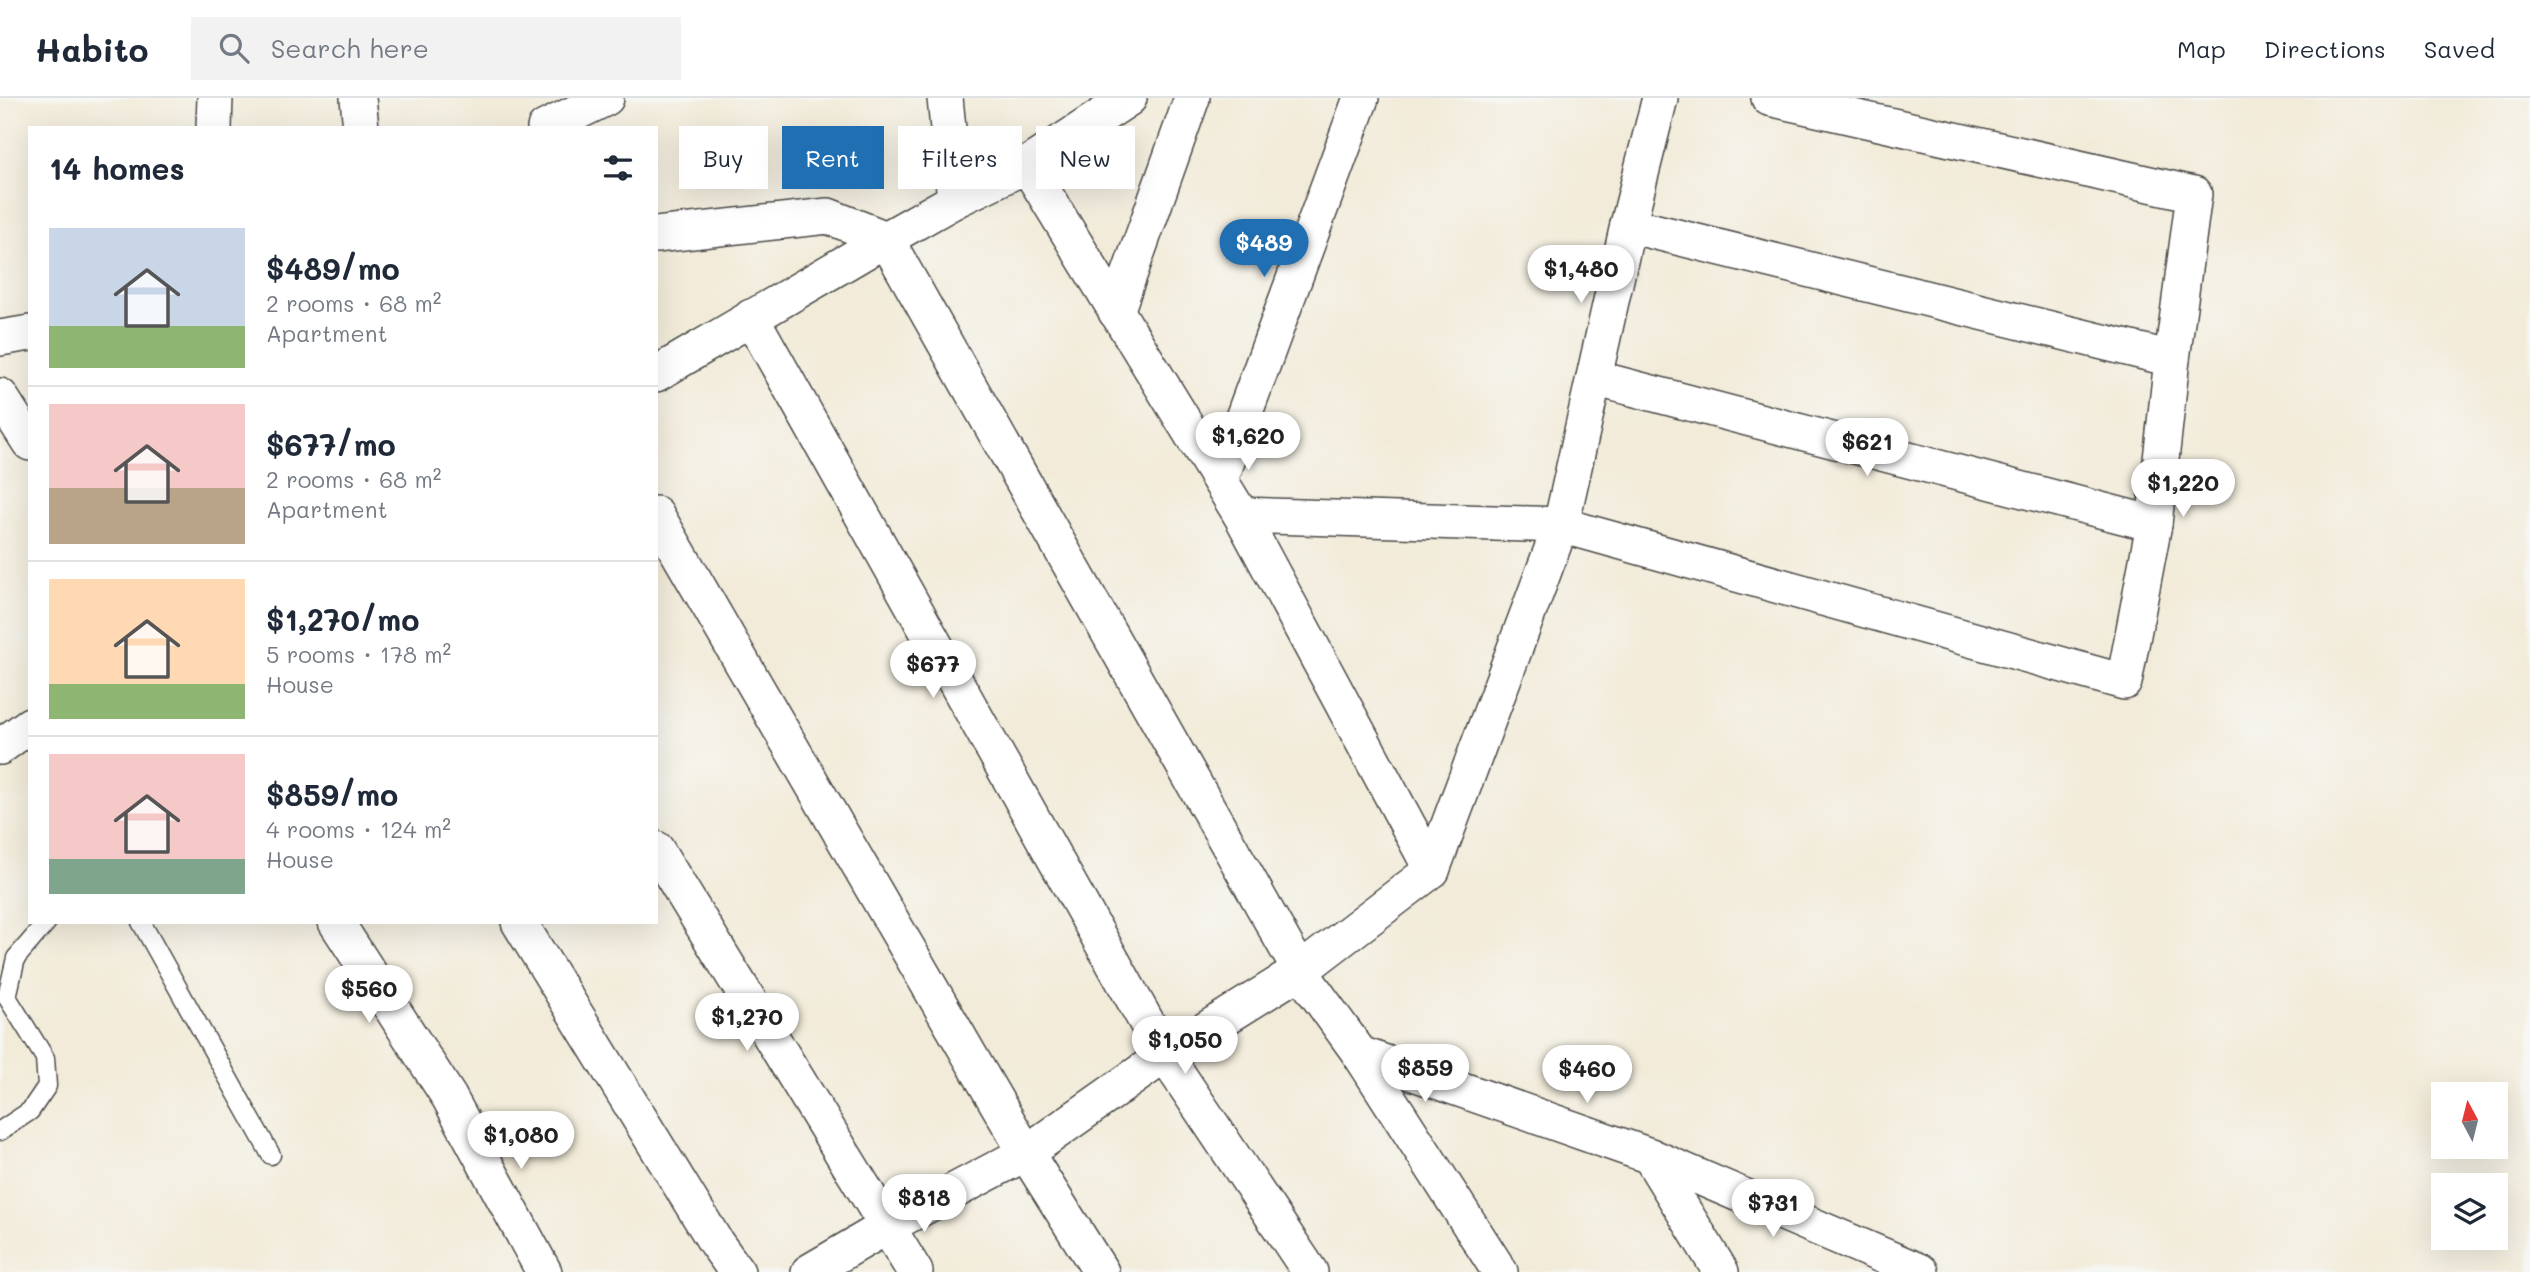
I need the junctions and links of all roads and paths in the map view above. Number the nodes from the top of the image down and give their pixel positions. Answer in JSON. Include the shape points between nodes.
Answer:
{"nodes":[{"id":1,"x":215,"y":98,"type":"edge"},
{"id":2,"x":358,"y":98,"type":"edge"},
{"id":3,"x":606,"y":98,"type":"edge"},
{"id":4,"x":945,"y":98,"type":"edge"},
{"id":5,"x":1192,"y":98,"type":"edge"},
{"id":6,"x":1361,"y":98,"type":"edge"},
{"id":7,"x":1660,"y":98,"type":"edge"},
{"id":8,"x":1769,"y":98,"type":"edge"},
{"id":9,"x":1123,"y":100,"type":"edge"},
{"id":10,"x":214,"y":126,"type":"edge"},
{"id":11,"x":361,"y":126,"type":"edge"},
{"id":12,"x":549,"y":126,"type":"edge"},
{"id":13,"x":1027,"y":165,"type":"junction"},
{"id":14,"x":955,"y":200,"type":"junction"},
{"id":15,"x":1628,"y":225,"type":"junction"},
{"id":16,"x":658,"y":235,"type":"edge"},
{"id":17,"x":886,"y":239,"type":"junction"},
{"id":18,"x":1116,"y":312,"type":"junction"},
{"id":19,"x":751,"y":317,"type":"junction"},
{"id":20,"x":28,"y":333,"type":"edge"},
{"id":21,"x":0,"y":338,"type":"edge"},
{"id":22,"x":2172,"y":359,"type":"junction"},
{"id":23,"x":658,"y":373,"type":"edge"},
{"id":24,"x":1594,"y":378,"type":"junction"},
{"id":25,"x":0,"y":397,"type":"edge"},
{"id":26,"x":28,"y":440,"type":"edge"},
{"id":27,"x":1220,"y":480,"type":"junction"},
{"id":28,"x":1241,"y":515,"type":"junction"},
{"id":29,"x":658,"y":517,"type":"edge"},
{"id":30,"x":2154,"y":524,"type":"junction"},
{"id":31,"x":1561,"y":525,"type":"junction"},
{"id":32,"x":28,"y":726,"type":"edge"},
{"id":33,"x":0,"y":745,"type":"edge"},
{"id":34,"x":658,"y":852,"type":"edge"},
{"id":35,"x":1432,"y":870,"type":"junction"},
{"id":36,"x":45,"y":924,"type":"edge"},
{"id":37,"x":142,"y":924,"type":"edge"},
{"id":38,"x":337,"y":924,"type":"edge"},
{"id":39,"x":520,"y":924,"type":"edge"},
{"id":40,"x":1300,"y":971,"type":"junction"},
{"id":41,"x":1360,"y":1054,"type":"junction"},
{"id":42,"x":1165,"y":1055,"type":"junction"},
{"id":43,"x":0,"y":1131,"type":"edge"},
{"id":44,"x":1026,"y":1153,"type":"junction"},
{"id":45,"x":271,"y":1155,"type":"dead end"},
{"id":46,"x":1650,"y":1156,"type":"junction"},
{"id":47,"x":886,"y":1227,"type":"junction"},
{"id":48,"x":1918,"y":1271,"type":"edge"},
{"id":49,"x":544,"y":1272,"type":"edge"},
{"id":50,"x":737,"y":1272,"type":"edge"},
{"id":51,"x":809,"y":1272,"type":"edge"},
{"id":52,"x":915,"y":1272,"type":"edge"},
{"id":53,"x":1101,"y":1272,"type":"edge"},
{"id":54,"x":1310,"y":1272,"type":"edge"},
{"id":55,"x":1500,"y":1272,"type":"edge"},
{"id":56,"x":1721,"y":1272,"type":"edge"}],
"edges":[{"from":1,"to":10,"type":"street"},
{"from":2,"to":11,"type":"street"},
{"from":3,"to":12,"type":"street"},
{"from":4,"to":14,"type":"street"},
{"from":5,"to":18,"type":"street"},
{"from":6,"to":27,"type":"street"},
{"from":7,"to":15,"type":"street"},
{"from":8,"to":22,"type":"street","via":[[2194,194]]},
{"from":9,"to":13,"type":"street"},
{"from":13,"to":14,"type":"street"},
{"from":13,"to":18,"type":"street"},
{"from":14,"to":17,"type":"street"},
{"from":15,"to":22,"type":"street"},
{"from":15,"to":24,"type":"street"},
{"from":16,"to":17,"type":"street","via":[[828,216]]},
{"from":17,"to":19,"type":"street"},
{"from":17,"to":40,"type":"street"},
{"from":18,"to":27,"type":"street"},
{"from":19,"to":23,"type":"street"},
{"from":19,"to":42,"type":"street"},
{"from":20,"to":21,"type":"street"},
{"from":22,"to":30,"type":"street"},
{"from":24,"to":30,"type":"street"},
{"from":24,"to":31,"type":"street"},
{"from":25,"to":26,"type":"street"},
{"from":27,"to":28,"type":"street"},
{"from":28,"to":31,"type":"street"},
{"from":28,"to":35,"type":"street"},
{"from":29,"to":44,"type":"street"},
{"from":30,"to":31,"type":"street","via":[[2124,682]]},
{"from":31,"to":35,"type":"street"},
{"from":32,"to":33,"type":"street"},
{"from":34,"to":47,"type":"street"},
{"from":35,"to":40,"type":"street"},
{"from":36,"to":43,"type":"lane","via":[[16,958],[7,997],[46,1058],[47,1086],[30,1111]]},
{"from":37,"to":45,"type":"lane"},
{"from":38,"to":49,"type":"street","via":[[449,1097]]},
{"from":39,"to":50,"type":"street"},
{"from":40,"to":41,"type":"street"},
{"from":40,"to":42,"type":"street"},
{"from":41,"to":46,"type":"street"},
{"from":41,"to":55,"type":"street"},
{"from":42,"to":44,"type":"street"},
{"from":42,"to":54,"type":"street"},
{"from":44,"to":47,"type":"street"},
{"from":44,"to":53,"type":"street"},
{"from":46,"to":48,"type":"street"},
{"from":46,"to":56,"type":"street"},
{"from":47,"to":51,"type":"street"},
{"from":47,"to":52,"type":"street"}]}
